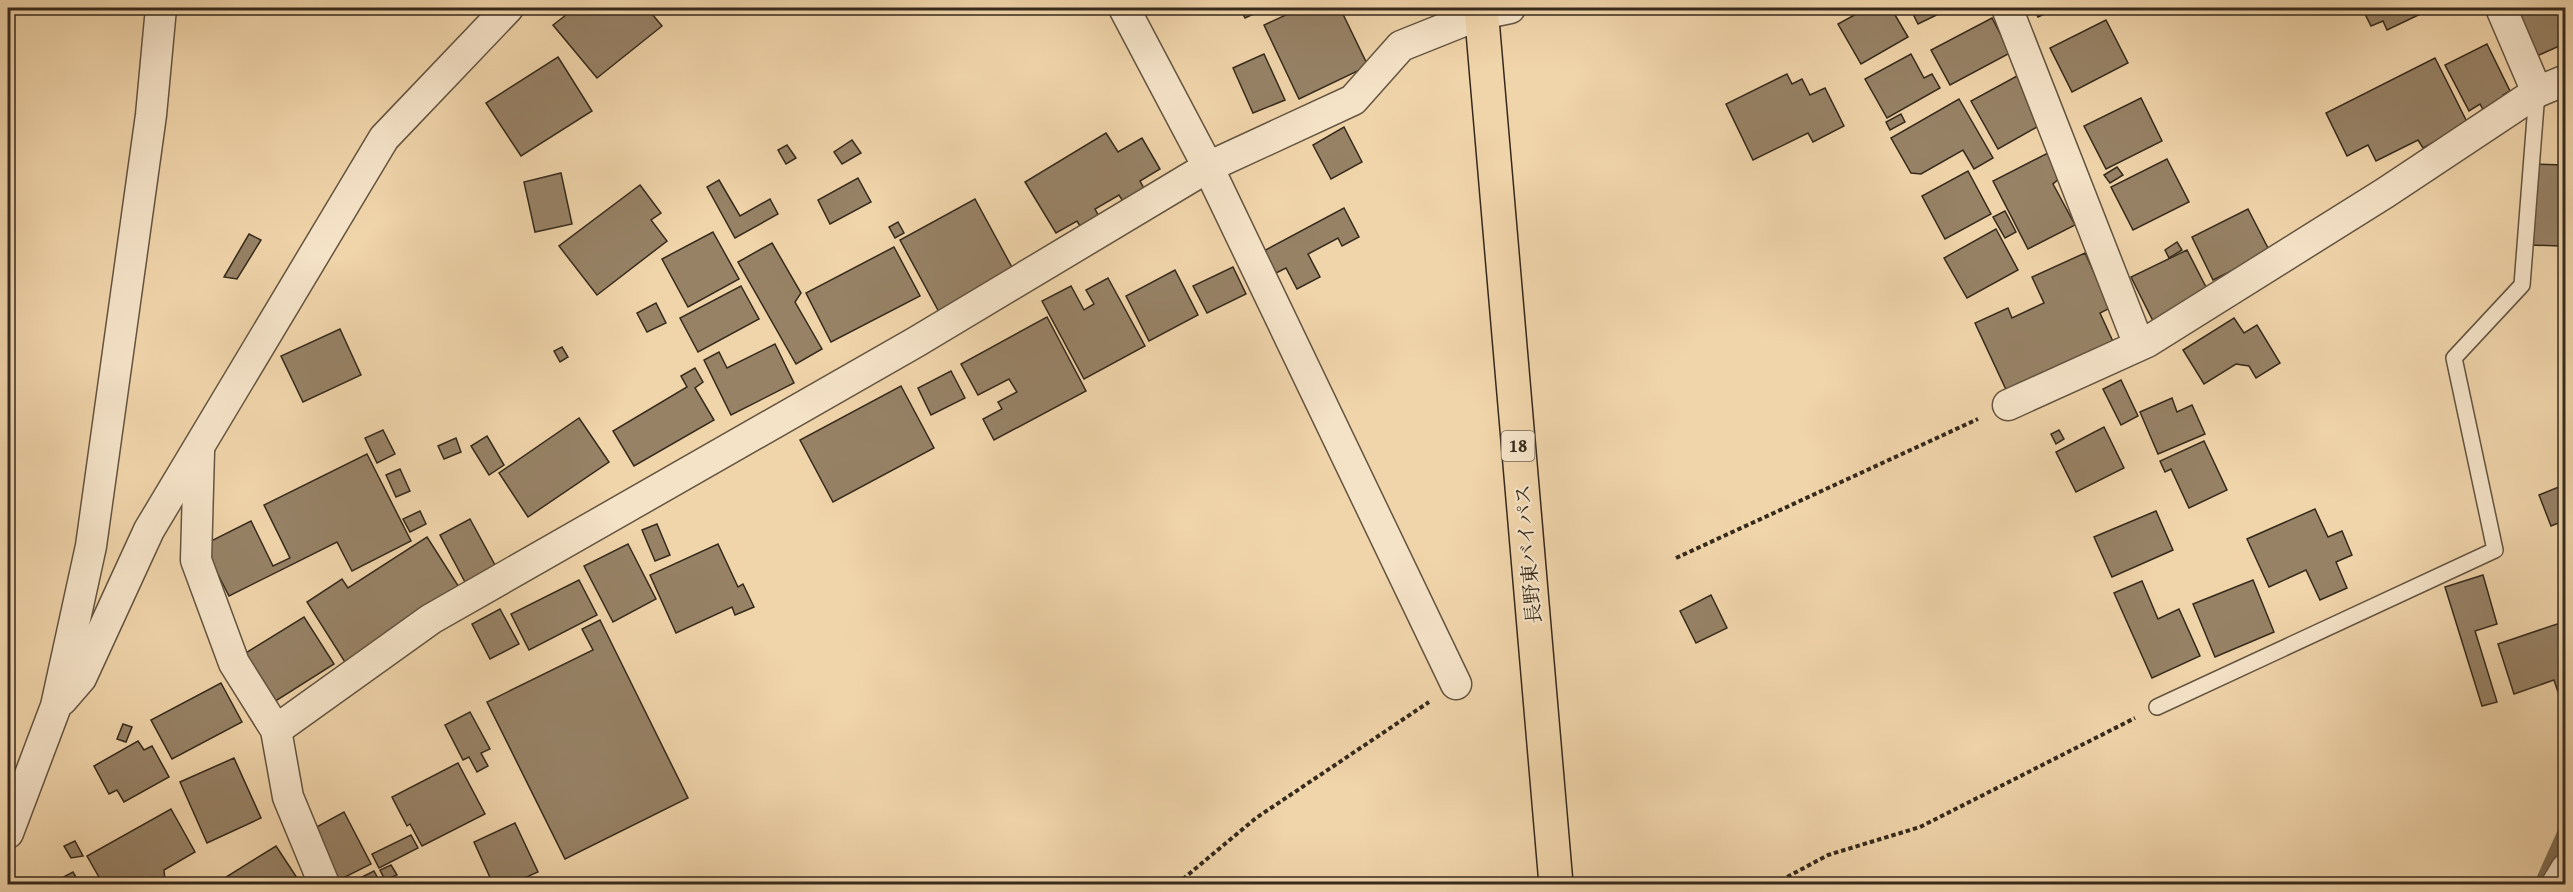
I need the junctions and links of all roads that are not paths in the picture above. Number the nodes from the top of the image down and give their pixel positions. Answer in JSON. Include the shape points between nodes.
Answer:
{"nodes":[{"id":1,"x":161,"y":8,"type":"edge"},
{"id":2,"x":508,"y":8,"type":"edge"},
{"id":3,"x":1124,"y":8,"type":"edge"},
{"id":4,"x":2007,"y":8,"type":"edge"},
{"id":5,"x":2501,"y":8,"type":"edge"},
{"id":6,"x":1491,"y":10,"type":"edge"},
{"id":7,"x":2565,"y":80,"type":"edge"},
{"id":8,"x":2537,"y":92,"type":"junction"},
{"id":9,"x":1208,"y":167,"type":"junction"},
{"id":10,"x":2139,"y":345,"type":"junction"},
{"id":11,"x":2008,"y":405,"type":"road end"},
{"id":12,"x":199,"y":448,"type":"junction"},
{"id":13,"x":1456,"y":684,"type":"road end"},
{"id":14,"x":56,"y":706,"type":"junction"},
{"id":15,"x":2157,"y":707,"type":"road end"},
{"id":16,"x":276,"y":730,"type":"junction"},
{"id":17,"x":8,"y":833,"type":"edge"},
{"id":18,"x":2565,"y":869,"type":"edge"},
{"id":19,"x":324,"y":885,"type":"edge"},
{"id":20,"x":1556,"y":885,"type":"edge"},
{"id":21,"x":2557,"y":885,"type":"edge"}],
"edges":[{"from":1,"to":14,"type":"street","via":[[151,115],[91,546]]},
{"from":2,"to":12,"type":"street","via":[[384,138]]},
{"from":3,"to":9,"type":"street"},
{"from":4,"to":10,"type":"street"},
{"from":5,"to":8,"type":"street"},
{"from":6,"to":9,"type":"street","via":[[1401,46],[1353,100]]},
{"from":6,"to":20,"type":"highway","name":"長野東バイパス","number":"18"},
{"from":7,"to":8,"type":"street"},
{"from":8,"to":10,"type":"street","via":[[2385,193]]},
{"from":8,"to":15,"type":"lane","via":[[2522,285],[2454,358],[2495,550]]},
{"from":9,"to":13,"type":"street"},
{"from":9,"to":16,"type":"street","via":[[916,342],[431,619]]},
{"from":10,"to":11,"type":"street"},
{"from":12,"to":14,"type":"street","via":[[149,530],[81,678]]},
{"from":12,"to":16,"type":"street","via":[[196,560],[234,663]]},
{"from":14,"to":17,"type":"street"},
{"from":16,"to":19,"type":"street","via":[[288,797]]},
{"from":18,"to":21,"type":"street"}]}
